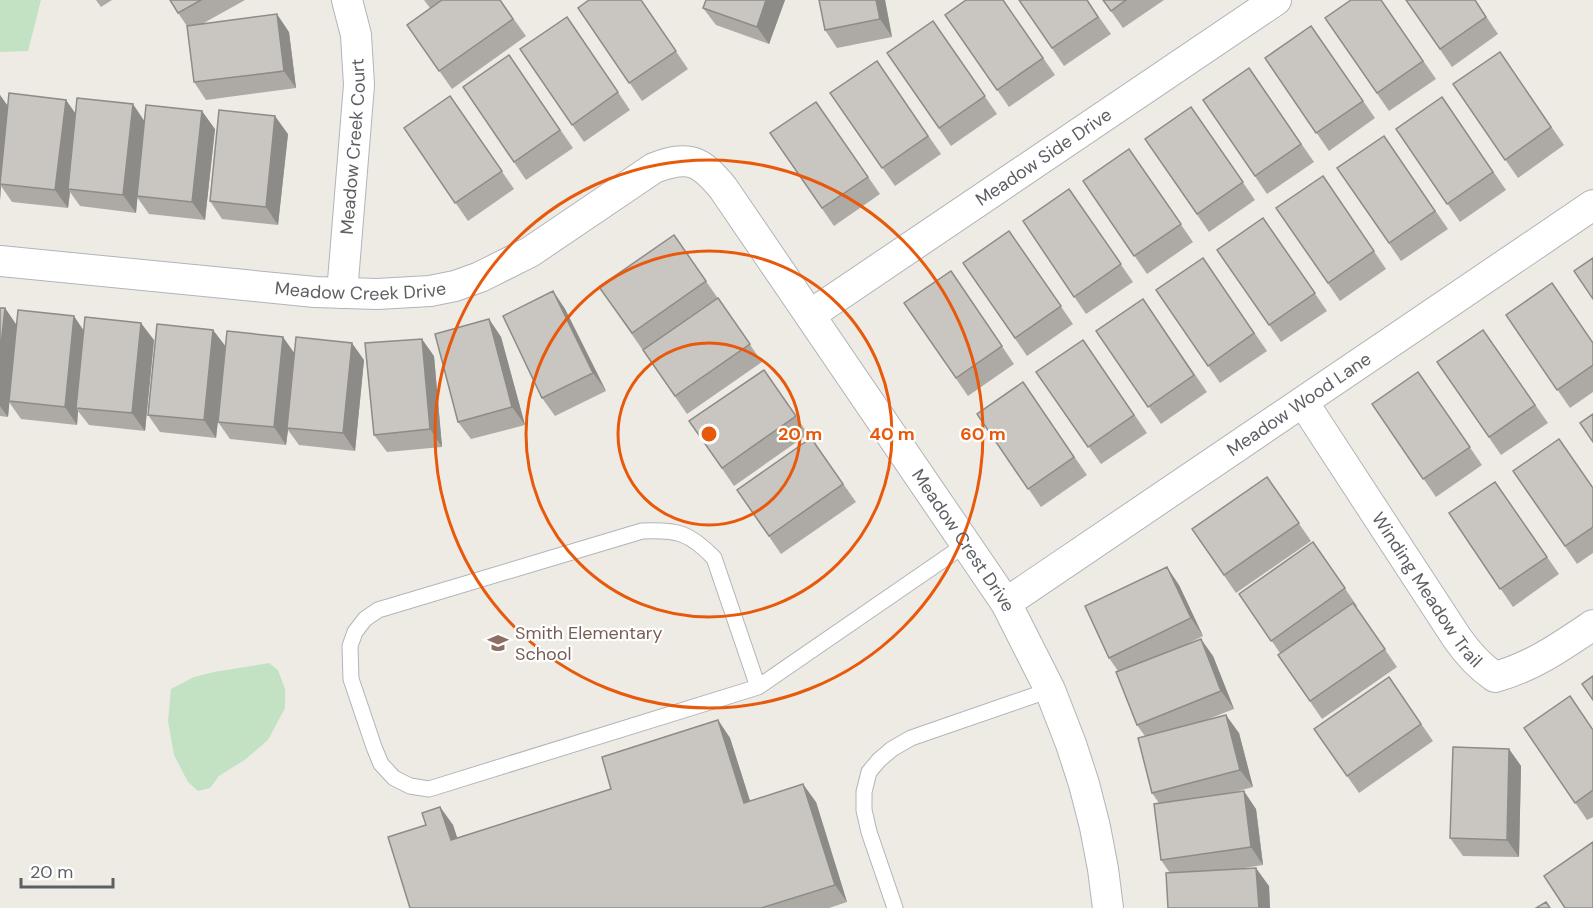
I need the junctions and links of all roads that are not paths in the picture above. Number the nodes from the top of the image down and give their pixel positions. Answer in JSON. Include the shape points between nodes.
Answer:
{"nodes":[{"id":1,"x":347,"y":0,"type":"edge"},
{"id":2,"x":1276,"y":0,"type":"edge"},
{"id":3,"x":688,"y":161,"type":"joint"},
{"id":4,"x":1593,"y":206,"type":"edge"},
{"id":5,"x":0,"y":261,"type":"edge"},
{"id":6,"x":342,"y":293,"type":"junction"},
{"id":7,"x":810,"y":315,"type":"junction"},
{"id":8,"x":1303,"y":402,"type":"junction"},
{"id":9,"x":966,"y":544,"type":"junction"},
{"id":10,"x":1006,"y":603,"type":"junction"},
{"id":11,"x":1593,"y":625,"type":"edge"},
{"id":12,"x":758,"y":687,"type":"junction"},
{"id":13,"x":1050,"y":690,"type":"junction"},
{"id":14,"x":895,"y":908,"type":"edge"},
{"id":15,"x":1108,"y":908,"type":"edge"}],
"edges":[{"from":1,"to":6,"type":"street","name":"Meadow Creek Court","via":[[356,35],[359,85]]},
{"from":2,"to":7,"type":"street","name":"Meadow Side Drive"},
{"from":3,"to":6,"type":"street","name":"Meadow Creek Drive","via":[[654,168],[552,239],[480,277],[430,291]]},
{"from":3,"to":7,"type":"street","name":"Meadow Crest Drive","via":[[705,168],[723,188]]},
{"from":4,"to":8,"type":"street","name":"Meadow Wood Lane"},
{"from":5,"to":6,"type":"street","name":"Meadow Creek Drive"},
{"from":7,"to":9,"type":"street","name":"Meadow Crest Drive"},
{"from":8,"to":10,"type":"street","name":"Meadow Wood Lane"},
{"from":8,"to":11,"type":"street","name":"Winding Meadow Trail","via":[[1456,638],[1482,668],[1496,677],[1515,672]]},
{"from":9,"to":10,"type":"street","name":"Meadow Crest Drive"},
{"from":9,"to":12,"type":"lane"},
{"from":10,"to":13,"type":"street","name":"Meadow Crest Drive"},
{"from":12,"to":12,"type":"lane","via":[[429,789],[394,778],[381,764],[351,679],[350,646],[365,619],[378,610],[642,531],[662,530],[700,543],[714,558]]},
{"from":13,"to":14,"type":"lane","via":[[911,738],[892,749],[869,772],[864,810]]},
{"from":13,"to":15,"type":"street","name":"Meadow Crest Drive","via":[[1084,784]]}]}
